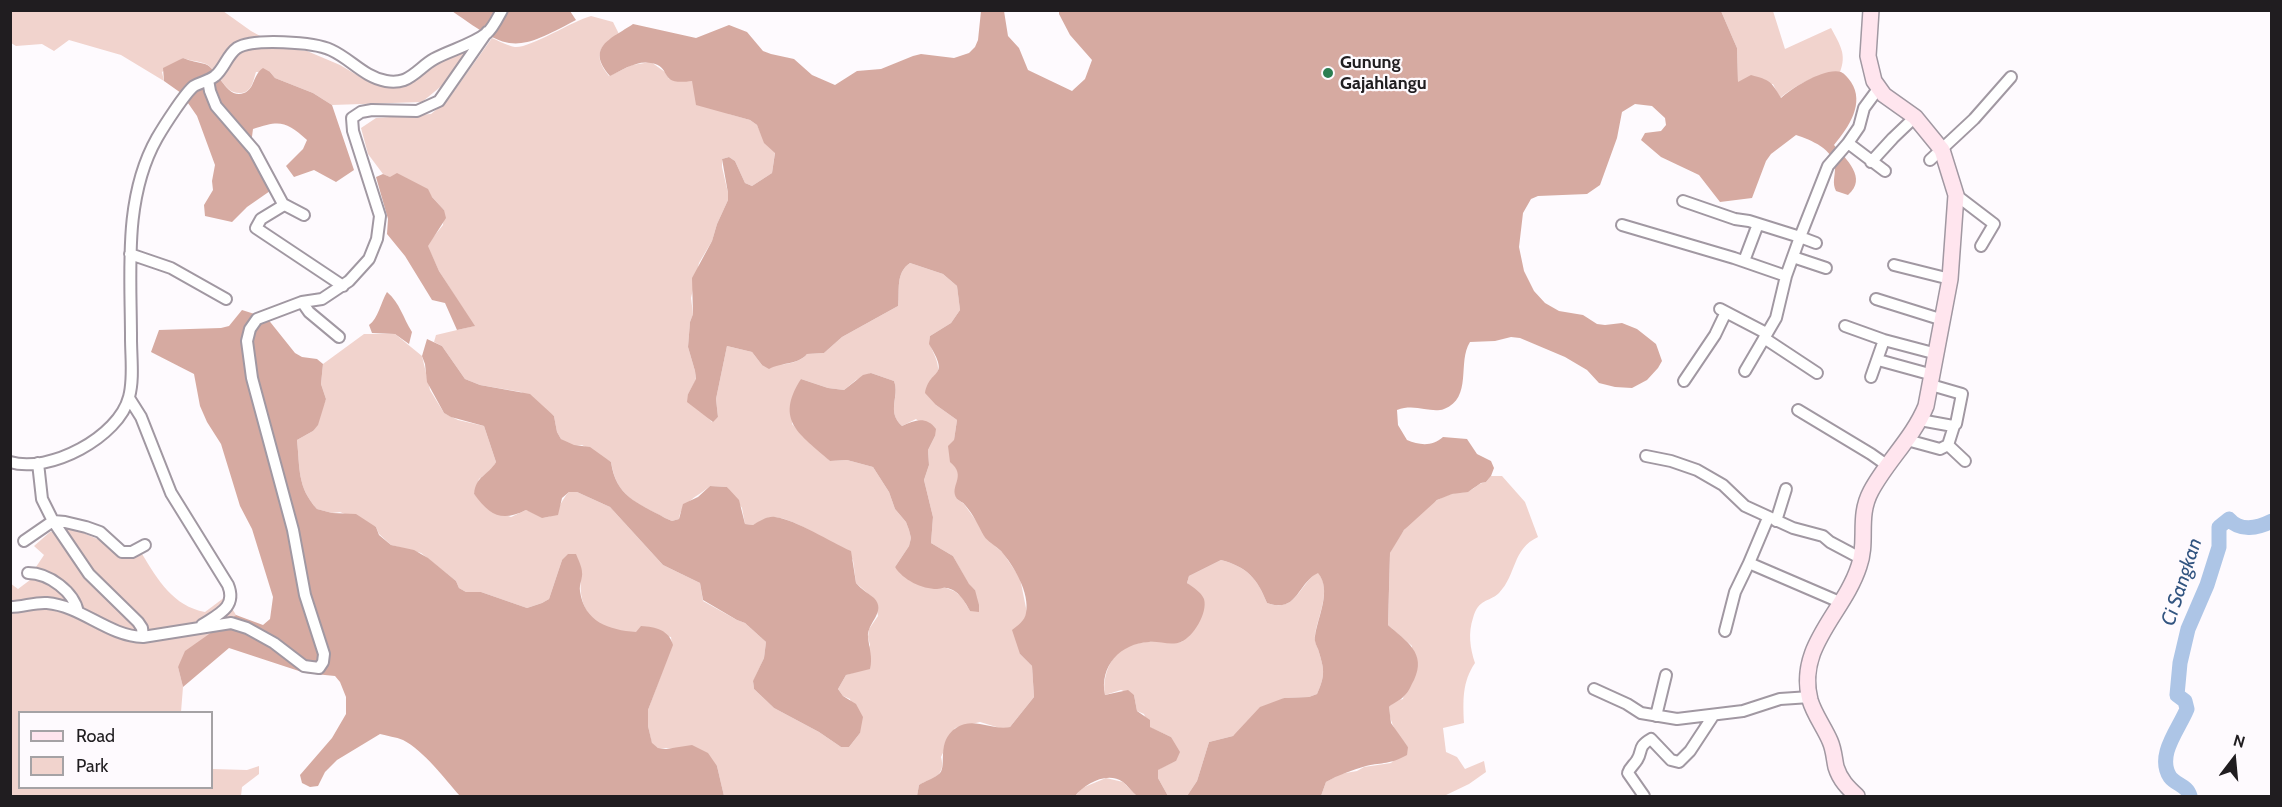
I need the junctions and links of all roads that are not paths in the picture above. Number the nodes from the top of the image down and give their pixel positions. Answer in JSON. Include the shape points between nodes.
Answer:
{"nodes":[{"id":1,"x":502,"y":10,"type":"edge"},
{"id":2,"x":1871,"y":10,"type":"edge"},
{"id":3,"x":488,"y":32,"type":"junction"},
{"id":4,"x":2011,"y":77,"type":"dead end"},
{"id":5,"x":208,"y":80,"type":"junction"},
{"id":6,"x":1878,"y":89,"type":"junction"},
{"id":7,"x":1915,"y":117,"type":"junction"},
{"id":8,"x":1848,"y":143,"type":"junction"},
{"id":9,"x":1942,"y":150,"type":"junction"},
{"id":10,"x":1930,"y":160,"type":"dead end"},
{"id":11,"x":1871,"y":162,"type":"junction"},
{"id":12,"x":1885,"y":171,"type":"dead end"},
{"id":13,"x":1956,"y":195,"type":"junction"},
{"id":14,"x":1683,"y":201,"type":"dead end"},
{"id":15,"x":284,"y":205,"type":"junction"},
{"id":16,"x":304,"y":215,"type":"dead end"},
{"id":17,"x":1758,"y":224,"type":"junction"},
{"id":18,"x":1622,"y":225,"type":"dead end"},
{"id":19,"x":1800,"y":237,"type":"junction"},
{"id":20,"x":1816,"y":243,"type":"dead end"},
{"id":21,"x":1981,"y":246,"type":"dead end"},
{"id":22,"x":130,"y":254,"type":"junction"},
{"id":23,"x":1793,"y":257,"type":"junction"},
{"id":24,"x":1744,"y":261,"type":"junction"},
{"id":25,"x":1894,"y":265,"type":"dead end"},
{"id":26,"x":1826,"y":268,"type":"dead end"},
{"id":27,"x":1786,"y":276,"type":"junction"},
{"id":28,"x":1950,"y":279,"type":"junction"},
{"id":29,"x":343,"y":286,"type":"junction"},
{"id":30,"x":226,"y":299,"type":"dead end"},
{"id":31,"x":1876,"y":299,"type":"dead end"},
{"id":32,"x":302,"y":302,"type":"junction"},
{"id":33,"x":1943,"y":320,"type":"junction"},
{"id":34,"x":1845,"y":326,"type":"dead end"},
{"id":35,"x":1765,"y":335,"type":"junction"},
{"id":36,"x":339,"y":337,"type":"dead end"},
{"id":37,"x":1884,"y":340,"type":"junction"},
{"id":38,"x":1937,"y":354,"type":"junction"},
{"id":39,"x":1882,"y":361,"type":"dead end"},
{"id":40,"x":1745,"y":371,"type":"dead end"},
{"id":41,"x":1817,"y":373,"type":"dead end"},
{"id":42,"x":1872,"y":377,"type":"dead end"},
{"id":43,"x":1932,"y":380,"type":"junction"},
{"id":44,"x":1683,"y":381,"type":"dead end"},
{"id":45,"x":129,"y":398,"type":"junction"},
{"id":46,"x":1798,"y":410,"type":"dead end"},
{"id":47,"x":1920,"y":420,"type":"junction"},
{"id":48,"x":1954,"y":426,"type":"junction"},
{"id":49,"x":1907,"y":440,"type":"junction"},
{"id":50,"x":1948,"y":445,"type":"junction"},
{"id":51,"x":1646,"y":456,"type":"dead end"},
{"id":52,"x":1965,"y":461,"type":"dead end"},
{"id":53,"x":10,"y":462,"type":"edge"},
{"id":54,"x":38,"y":463,"type":"junction"},
{"id":55,"x":1888,"y":466,"type":"junction"},
{"id":56,"x":1786,"y":489,"type":"dead end"},
{"id":57,"x":1772,"y":519,"type":"junction"},
{"id":58,"x":53,"y":521,"type":"junction"},
{"id":59,"x":24,"y":541,"type":"dead end"},
{"id":60,"x":145,"y":545,"type":"dead end"},
{"id":61,"x":1862,"y":559,"type":"junction"},
{"id":62,"x":1749,"y":563,"type":"junction"},
{"id":63,"x":28,"y":573,"type":"dead end"},
{"id":64,"x":1842,"y":603,"type":"junction"},
{"id":65,"x":10,"y":608,"type":"edge"},
{"id":66,"x":78,"y":612,"type":"junction"},
{"id":67,"x":197,"y":628,"type":"junction"},
{"id":68,"x":1725,"y":631,"type":"dead end"},
{"id":69,"x":143,"y":637,"type":"junction"},
{"id":70,"x":1666,"y":675,"type":"dead end"},
{"id":71,"x":1594,"y":689,"type":"dead end"},
{"id":72,"x":1810,"y":698,"type":"junction"},
{"id":73,"x":1656,"y":716,"type":"junction"},
{"id":74,"x":1713,"y":716,"type":"junction"},
{"id":75,"x":1644,"y":796,"type":"edge"},
{"id":76,"x":1857,"y":796,"type":"edge"}],
"edges":[{"from":1,"to":3,"type":"street"},
{"from":2,"to":6,"type":"street","via":[[1869,65]]},
{"from":3,"to":5,"type":"street","via":[[399,81],[376,78],[332,50],[303,43],[242,46]]},
{"from":3,"to":29,"type":"street","via":[[439,101],[417,111],[372,110],[352,118],[380,226],[369,259]]},
{"from":4,"to":9,"type":"street"},
{"from":5,"to":15,"type":"street","via":[[216,106],[254,150]]},
{"from":5,"to":22,"type":"street","via":[[190,91],[152,149],[136,202]]},
{"from":6,"to":7,"type":"street"},
{"from":6,"to":8,"type":"street","via":[[1864,108],[1859,127]]},
{"from":7,"to":9,"type":"street"},
{"from":7,"to":11,"type":"street"},
{"from":8,"to":11,"type":"street"},
{"from":8,"to":19,"type":"street","via":[[1828,166]]},
{"from":9,"to":10,"type":"street"},
{"from":9,"to":13,"type":"street"},
{"from":11,"to":12,"type":"street"},
{"from":13,"to":21,"type":"street","via":[[1994,224]]},
{"from":13,"to":28,"type":"street"},
{"from":14,"to":17,"type":"street"},
{"from":15,"to":16,"type":"street"},
{"from":15,"to":29,"type":"street","via":[[261,219],[256,228]]},
{"from":17,"to":19,"type":"street"},
{"from":17,"to":24,"type":"street"},
{"from":18,"to":24,"type":"street"},
{"from":19,"to":20,"type":"street"},
{"from":19,"to":23,"type":"street"},
{"from":22,"to":30,"type":"street","via":[[171,268]]},
{"from":22,"to":45,"type":"street"},
{"from":23,"to":26,"type":"street"},
{"from":23,"to":27,"type":"street"},
{"from":24,"to":27,"type":"street"},
{"from":25,"to":28,"type":"street"},
{"from":27,"to":35,"type":"street","via":[[1776,318]]},
{"from":28,"to":33,"type":"street"},
{"from":29,"to":32,"type":"street","via":[[322,299]]},
{"from":31,"to":33,"type":"street"},
{"from":32,"to":36,"type":"street"},
{"from":32,"to":67,"type":"street","via":[[257,318],[250,328],[246,349],[323,662],[319,668],[304,666],[256,633],[231,623]]},
{"from":33,"to":38,"type":"street"},
{"from":34,"to":37,"type":"street"},
{"from":35,"to":40,"type":"street"},
{"from":35,"to":41,"type":"street"},
{"from":35,"to":44,"type":"street","via":[[1723,310],[1715,335]]},
{"from":37,"to":38,"type":"street"},
{"from":37,"to":42,"type":"street"},
{"from":38,"to":43,"type":"street"},
{"from":39,"to":43,"type":"street"},
{"from":43,"to":47,"type":"street"},
{"from":43,"to":48,"type":"street","via":[[1962,396]]},
{"from":45,"to":54,"type":"street","via":[[115,422],[91,443],[65,457]]},
{"from":45,"to":67,"type":"street","via":[[141,417],[171,493],[232,594],[225,610]]},
{"from":46,"to":55,"type":"street"},
{"from":47,"to":48,"type":"street"},
{"from":47,"to":49,"type":"street"},
{"from":48,"to":50,"type":"street"},
{"from":49,"to":50,"type":"street","via":[[1937,449]]},
{"from":49,"to":55,"type":"street"},
{"from":50,"to":52,"type":"street"},
{"from":51,"to":57,"type":"street","via":[[1697,470],[1723,485],[1745,506]]},
{"from":53,"to":54,"type":"street"},
{"from":54,"to":58,"type":"street","via":[[42,500]]},
{"from":55,"to":61,"type":"street","via":[[1864,508]]},
{"from":56,"to":57,"type":"street"},
{"from":57,"to":61,"type":"street","via":[[1823,536]]},
{"from":57,"to":62,"type":"street"},
{"from":58,"to":59,"type":"street"},
{"from":58,"to":60,"type":"street","via":[[100,532],[126,553]]},
{"from":58,"to":69,"type":"street","via":[[89,573],[138,622]]},
{"from":61,"to":64,"type":"street"},
{"from":62,"to":64,"type":"street"},
{"from":62,"to":68,"type":"street","via":[[1735,592]]},
{"from":63,"to":66,"type":"street","via":[[44,575],[57,584],[76,604]]},
{"from":64,"to":72,"type":"street","via":[[1815,646]]},
{"from":65,"to":66,"type":"street","via":[[48,603]]},
{"from":66,"to":69,"type":"street","via":[[130,637]]},
{"from":67,"to":69,"type":"street"},
{"from":70,"to":73,"type":"street"},
{"from":71,"to":73,"type":"street","via":[[1641,713]]},
{"from":72,"to":74,"type":"street","via":[[1780,699]]},
{"from":72,"to":76,"type":"street","via":[[1833,749],[1841,778]]},
{"from":73,"to":74,"type":"street"},
{"from":74,"to":75,"type":"street","via":[[1678,762],[1650,740],[1645,743],[1628,771]]}]}
